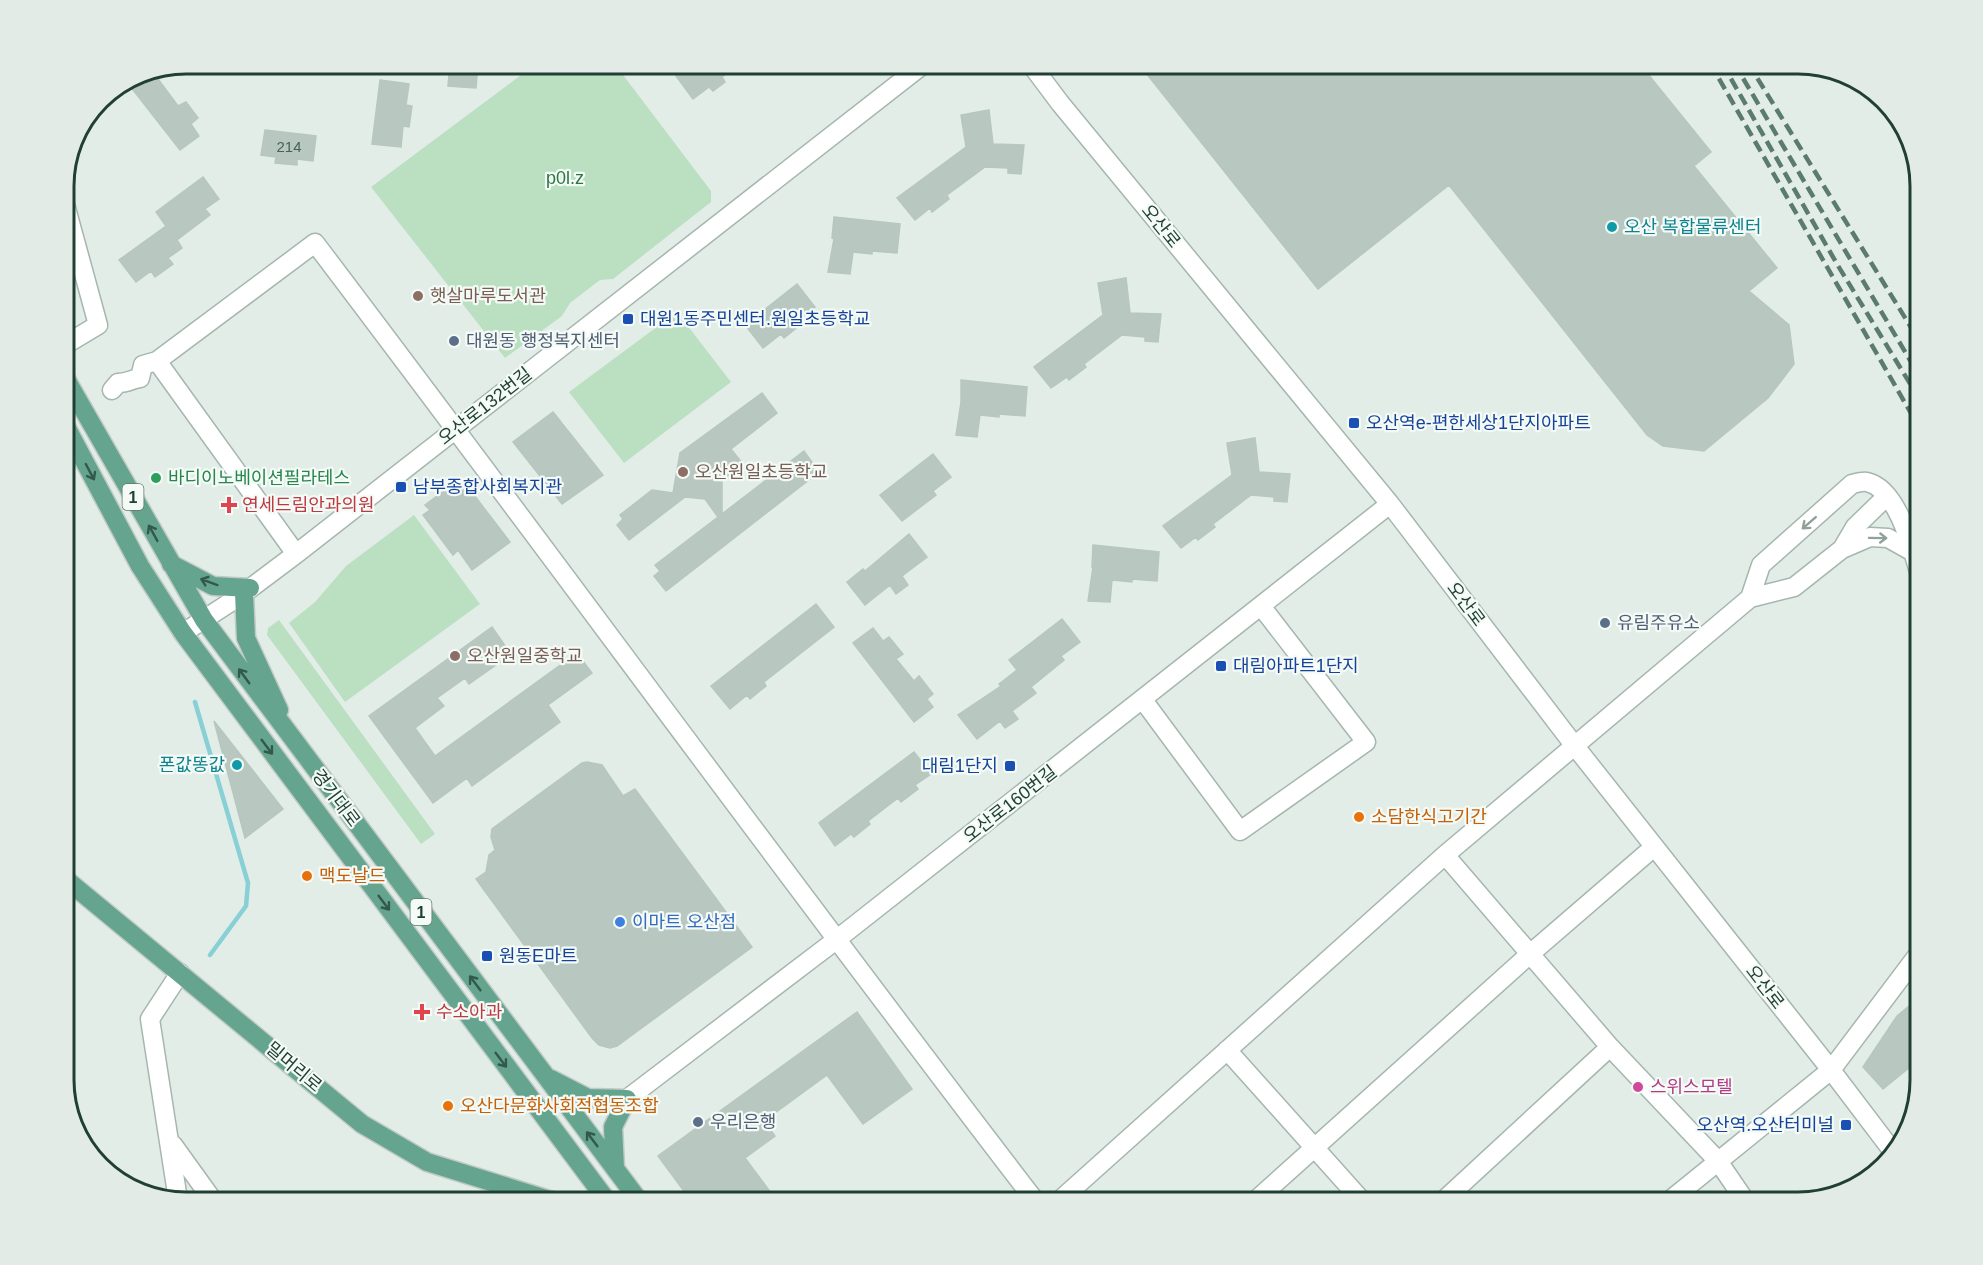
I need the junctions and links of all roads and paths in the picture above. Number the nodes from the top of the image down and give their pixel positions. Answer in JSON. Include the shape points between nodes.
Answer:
{"nodes":[{"id":1,"x":911,"y":74,"type":"edge"},
{"id":2,"x":1038,"y":74,"type":"edge"},
{"id":3,"x":74,"y":237,"type":"edge"},
{"id":4,"x":74,"y":339,"type":"edge"},
{"id":5,"x":157,"y":362,"type":"junction"},
{"id":6,"x":112,"y":390,"type":"dead end"},
{"id":7,"x":74,"y":393,"type":"edge"},
{"id":8,"x":456,"y":429,"type":"junction"},
{"id":9,"x":74,"y":442,"type":"edge"},
{"id":10,"x":1886,"y":497,"type":"junction"},
{"id":11,"x":1390,"y":504,"type":"junction"},
{"id":12,"x":1910,"y":544,"type":"edge"},
{"id":13,"x":1842,"y":549,"type":"junction"},
{"id":14,"x":1910,"y":550,"type":"edge"},
{"id":15,"x":296,"y":554,"type":"junction"},
{"id":16,"x":171,"y":564,"type":"junction"},
{"id":17,"x":247,"y":590,"type":"junction"},
{"id":18,"x":1750,"y":598,"type":"junction"},
{"id":19,"x":1261,"y":606,"type":"junction"},
{"id":20,"x":204,"y":620,"type":"junction"},
{"id":21,"x":183,"y":633,"type":"junction"},
{"id":22,"x":1143,"y":700,"type":"junction"},
{"id":23,"x":1574,"y":745,"type":"junction"},
{"id":24,"x":297,"y":746,"type":"junction"},
{"id":25,"x":1654,"y":847,"type":"junction"},
{"id":26,"x":1445,"y":855,"type":"junction"},
{"id":27,"x":74,"y":886,"type":"edge"},
{"id":28,"x":836,"y":940,"type":"junction"},
{"id":29,"x":1530,"y":954,"type":"junction"},
{"id":30,"x":1910,"y":965,"type":"edge"},
{"id":31,"x":180,"y":973,"type":"junction"},
{"id":32,"x":1610,"y":1047,"type":"junction"},
{"id":33,"x":1227,"y":1050,"type":"junction"},
{"id":34,"x":1831,"y":1070,"type":"junction"},
{"id":35,"x":544,"y":1076,"type":"junction"},
{"id":36,"x":627,"y":1099,"type":"junction"},
{"id":37,"x":170,"y":1140,"type":"junction"},
{"id":38,"x":1888,"y":1145,"type":"edge"},
{"id":39,"x":1315,"y":1148,"type":"junction"},
{"id":40,"x":1718,"y":1161,"type":"junction"},
{"id":41,"x":615,"y":1168,"type":"junction"},
{"id":42,"x":177,"y":1191,"type":"edge"},
{"id":43,"x":207,"y":1192,"type":"edge"},
{"id":44,"x":524,"y":1192,"type":"edge"},
{"id":45,"x":601,"y":1192,"type":"edge"},
{"id":46,"x":633,"y":1192,"type":"edge"},
{"id":47,"x":1028,"y":1192,"type":"edge"},
{"id":48,"x":1069,"y":1192,"type":"edge"},
{"id":49,"x":1265,"y":1192,"type":"edge"},
{"id":50,"x":1354,"y":1192,"type":"edge"},
{"id":51,"x":1453,"y":1192,"type":"edge"},
{"id":52,"x":1680,"y":1192,"type":"edge"},
{"id":53,"x":1739,"y":1192,"type":"edge"}],
"edges":[{"from":1,"to":8,"type":"street","name":"오산로132번길"},
{"from":2,"to":11,"type":"street","name":"오산로"},
{"from":3,"to":4,"type":"street","via":[[98,325]]},
{"from":5,"to":6,"type":"street","via":[[143,365],[140,378],[118,383]]},
{"from":5,"to":8,"type":"street","via":[[315,243]]},
{"from":5,"to":15,"type":"street"},
{"from":16,"to":7,"type":"main road","name":"경기대로","number":"1","one_way":true},
{"from":8,"to":15,"type":"street","name":"오산로132번길"},
{"from":8,"to":28,"type":"street"},
{"from":9,"to":21,"type":"main road","name":"경기대로","number":"1","one_way":true,"via":[[140,566]]},
{"from":10,"to":12,"type":"street","via":[[1902,521]]},
{"from":10,"to":13,"type":"street","via":[[1855,526]]},
{"from":10,"to":18,"type":"street","one_way":true,"via":[[1866,482],[1852,484],[1761,565]]},
{"from":11,"to":19,"type":"street","name":"오산로160번길"},
{"from":11,"to":23,"type":"street","name":"오산로"},
{"from":13,"to":14,"type":"street","one_way":true,"via":[[1870,537],[1888,538]]},
{"from":13,"to":18,"type":"street","via":[[1794,588]]},
{"from":15,"to":17,"type":"street","name":"오산로132번길"},
{"from":17,"to":16,"type":"main road","one_way":true,"via":[[213,586]]},
{"from":16,"to":20,"type":"main road","name":"경기대로","number":"1"},
{"from":17,"to":20,"type":"street","name":"오산로132번길"},
{"from":17,"to":24,"type":"main road","via":[[246,638]]},
{"from":18,"to":23,"type":"street"},
{"from":19,"to":22,"type":"street","name":"오산로160번길"},
{"from":19,"to":22,"type":"street","via":[[1366,742],[1240,831]]},
{"from":20,"to":21,"type":"street","name":"오산로132번길"},
{"from":24,"to":20,"type":"main road","name":"경기대로","number":"1","one_way":true},
{"from":21,"to":45,"type":"main road","name":"경기대로","number":"1","one_way":true},
{"from":22,"to":28,"type":"street","name":"오산로160번길"},
{"from":23,"to":25,"type":"street","name":"오산로"},
{"from":23,"to":26,"type":"street"},
{"from":35,"to":24,"type":"main road","name":"경기대로","number":"1","one_way":true},
{"from":25,"to":29,"type":"street"},
{"from":25,"to":34,"type":"street","name":"오산로"},
{"from":26,"to":29,"type":"street"},
{"from":26,"to":33,"type":"street"},
{"from":27,"to":31,"type":"main road","name":"밀머리로"},
{"from":28,"to":36,"type":"street","name":"오산로160번길"},
{"from":28,"to":47,"type":"street"},
{"from":29,"to":32,"type":"street"},
{"from":29,"to":39,"type":"street"},
{"from":30,"to":34,"type":"street"},
{"from":31,"to":37,"type":"street","via":[[150,1020]]},
{"from":31,"to":44,"type":"main road","name":"밀머리로","via":[[362,1124],[427,1162]]},
{"from":32,"to":40,"type":"street"},
{"from":32,"to":51,"type":"street"},
{"from":33,"to":39,"type":"street"},
{"from":33,"to":48,"type":"street"},
{"from":34,"to":38,"type":"street","name":"오산로"},
{"from":34,"to":40,"type":"street"},
{"from":35,"to":36,"type":"main road","via":[[588,1098]]},
{"from":41,"to":35,"type":"main road","name":"경기대로","number":"1","one_way":true},
{"from":36,"to":41,"type":"main road","via":[[613,1127]]},
{"from":37,"to":42,"type":"street"},
{"from":37,"to":43,"type":"street"},
{"from":39,"to":49,"type":"street"},
{"from":39,"to":50,"type":"street"},
{"from":40,"to":52,"type":"street"},
{"from":40,"to":53,"type":"street"},
{"from":41,"to":46,"type":"main road","name":"경기대로","number":"1"}]}
